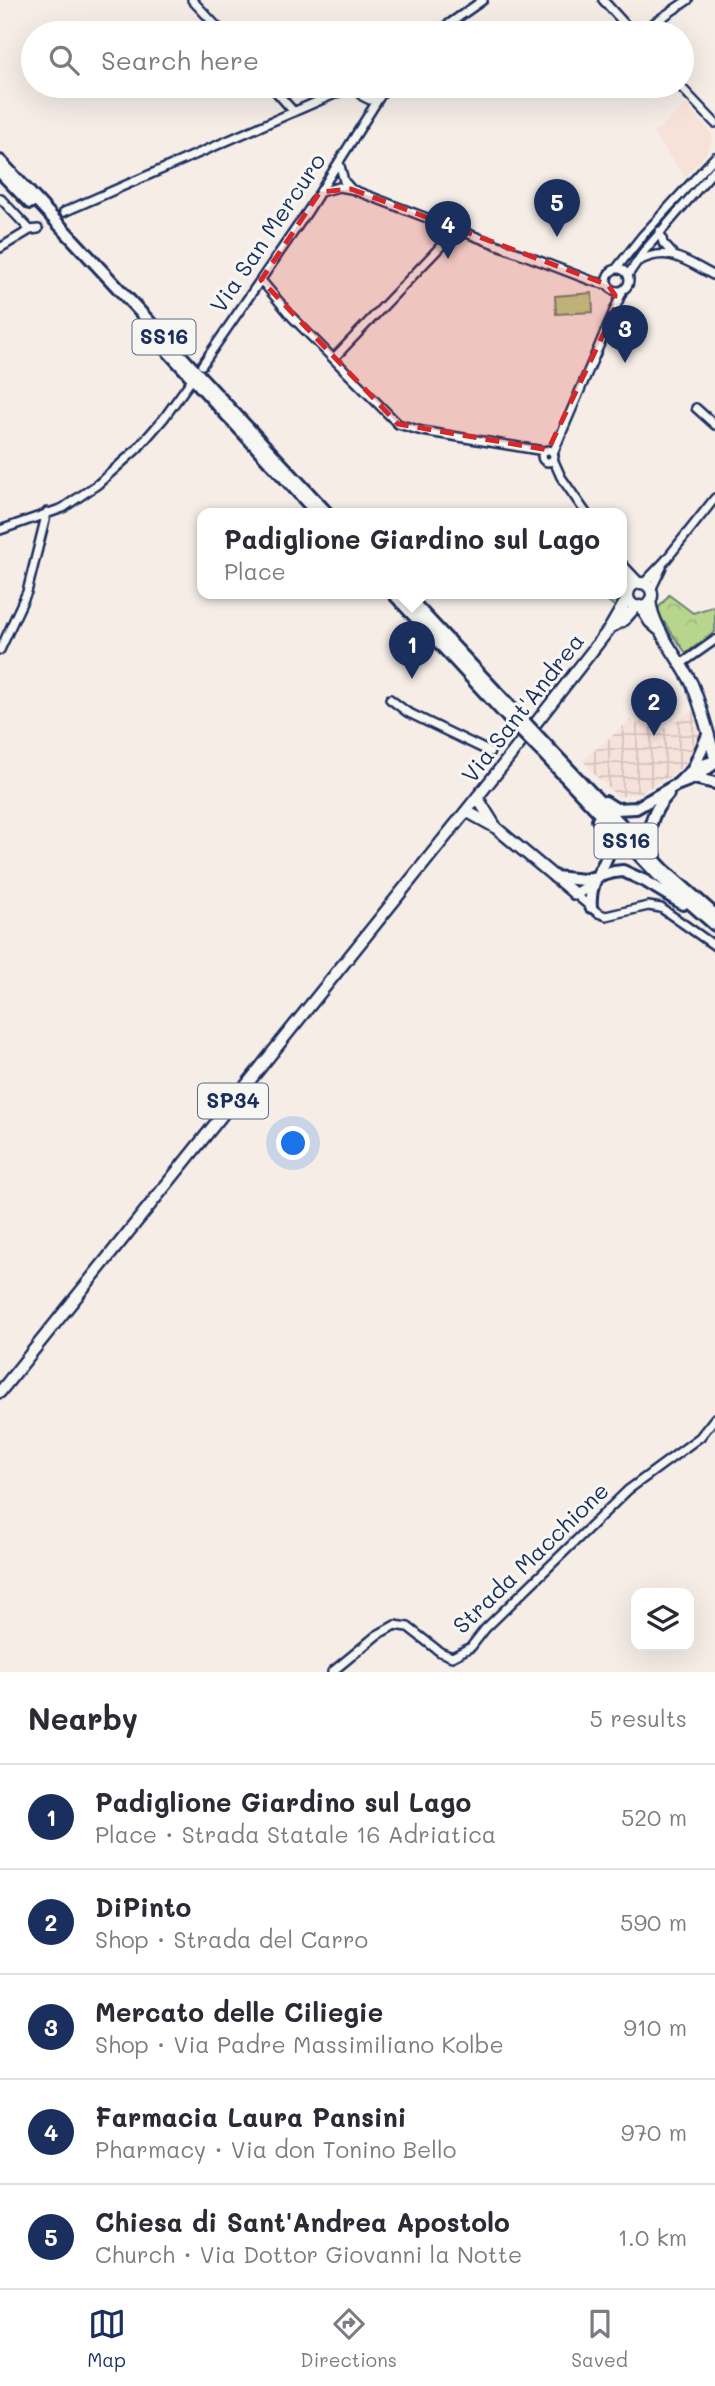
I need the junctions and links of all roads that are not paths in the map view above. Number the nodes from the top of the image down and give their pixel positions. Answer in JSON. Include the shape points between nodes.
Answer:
{"nodes":[{"id":1,"x":192,"y":0,"type":"edge"},
{"id":2,"x":483,"y":0,"type":"edge"},
{"id":3,"x":603,"y":0,"type":"edge"},
{"id":4,"x":688,"y":0,"type":"edge"},
{"id":5,"x":212,"y":21,"type":"edge"},
{"id":6,"x":453,"y":21,"type":"edge"},
{"id":7,"x":622,"y":21,"type":"edge"},
{"id":8,"x":657,"y":21,"type":"edge"},
{"id":9,"x":282,"y":98,"type":"edge"},
{"id":10,"x":325,"y":98,"type":"edge"},
{"id":11,"x":364,"y":98,"type":"edge"},
{"id":12,"x":368,"y":98,"type":"edge"},
{"id":13,"x":379,"y":98,"type":"joint"},
{"id":14,"x":691,"y":98,"type":"edge"},
{"id":15,"x":294,"y":112,"type":"junction"},
{"id":16,"x":364,"y":120,"type":"junction"},
{"id":17,"x":712,"y":121,"type":"edge"},
{"id":18,"x":715,"y":129,"type":"edge"},
{"id":19,"x":715,"y":151,"type":"edge"},
{"id":20,"x":713,"y":158,"type":"edge"},
{"id":21,"x":0,"y":161,"type":"edge"},
{"id":22,"x":339,"y":161,"type":"junction"},
{"id":23,"x":715,"y":169,"type":"edge"},
{"id":24,"x":0,"y":172,"type":"edge"},
{"id":25,"x":330,"y":176,"type":"junction"},
{"id":26,"x":341,"y":184,"type":"junction"},
{"id":27,"x":320,"y":192,"type":"junction"},
{"id":28,"x":0,"y":198,"type":"edge"},
{"id":29,"x":64,"y":212,"type":"tunnel mouth"},
{"id":30,"x":449,"y":227,"type":"junction"},
{"id":31,"x":660,"y":231,"type":"junction"},
{"id":32,"x":0,"y":248,"type":"edge"},
{"id":33,"x":675,"y":256,"type":"junction"},
{"id":34,"x":638,"y":261,"type":"junction"},
{"id":35,"x":616,"y":268,"type":"junction"},
{"id":36,"x":578,"y":274,"type":"junction"},
{"id":37,"x":608,"y":275,"type":"junction"},
{"id":38,"x":628,"y":275,"type":"junction"},
{"id":39,"x":715,"y":276,"type":"edge"},
{"id":40,"x":261,"y":280,"type":"junction"},
{"id":41,"x":610,"y":287,"type":"junction"},
{"id":42,"x":623,"y":290,"type":"junction"},
{"id":43,"x":614,"y":312,"type":"junction"},
{"id":44,"x":334,"y":358,"type":"junction"},
{"id":45,"x":202,"y":365,"type":"dead end"},
{"id":46,"x":190,"y":382,"type":"dead end"},
{"id":47,"x":696,"y":408,"type":"dead end"},
{"id":48,"x":715,"y":425,"type":"edge"},
{"id":49,"x":547,"y":455,"type":"junction"},
{"id":50,"x":715,"y":498,"type":"edge"},
{"id":51,"x":312,"y":508,"type":"edge"},
{"id":52,"x":322,"y":508,"type":"edge"},
{"id":53,"x":583,"y":508,"type":"edge"},
{"id":54,"x":47,"y":513,"type":"junction"},
{"id":55,"x":0,"y":530,"type":"edge"},
{"id":56,"x":665,"y":561,"type":"junction"},
{"id":57,"x":627,"y":568,"type":"edge"},
{"id":58,"x":627,"y":571,"type":"edge"},
{"id":59,"x":630,"y":571,"type":"junction"},
{"id":60,"x":652,"y":573,"type":"junction"},
{"id":61,"x":641,"y":590,"type":"junction"},
{"id":62,"x":399,"y":599,"type":"edge"},
{"id":63,"x":409,"y":599,"type":"edge"},
{"id":64,"x":638,"y":606,"type":"junction"},
{"id":65,"x":624,"y":620,"type":"junction"},
{"id":66,"x":650,"y":622,"type":"junction"},
{"id":67,"x":610,"y":628,"type":"junction"},
{"id":68,"x":662,"y":632,"type":"junction"},
{"id":69,"x":715,"y":640,"type":"edge"},
{"id":70,"x":0,"y":650,"type":"edge"},
{"id":71,"x":681,"y":664,"type":"junction"},
{"id":72,"x":390,"y":699,"type":"dead end"},
{"id":73,"x":516,"y":719,"type":"junction"},
{"id":74,"x":708,"y":735,"type":"junction"},
{"id":75,"x":490,"y":752,"type":"dead end"},
{"id":76,"x":715,"y":761,"type":"edge"},
{"id":77,"x":694,"y":774,"type":"junction"},
{"id":78,"x":715,"y":783,"type":"edge"},
{"id":79,"x":577,"y":785,"type":"junction"},
{"id":80,"x":676,"y":785,"type":"junction"},
{"id":81,"x":477,"y":797,"type":"junction"},
{"id":82,"x":466,"y":811,"type":"junction"},
{"id":83,"x":495,"y":827,"type":"junction"},
{"id":84,"x":664,"y":870,"type":"junction"},
{"id":85,"x":555,"y":877,"type":"junction"},
{"id":86,"x":590,"y":881,"type":"junction"},
{"id":87,"x":575,"y":894,"type":"junction"},
{"id":88,"x":591,"y":907,"type":"junction"},
{"id":89,"x":712,"y":919,"type":"edge"},
{"id":90,"x":715,"y":946,"type":"edge"},
{"id":91,"x":0,"y":1392,"type":"edge"},
{"id":92,"x":715,"y":1418,"type":"edge"},
{"id":93,"x":332,"y":1672,"type":"edge"}],
"edges":[{"from":1,"to":5,"type":"street"},
{"from":2,"to":6,"type":"street"},
{"from":3,"to":7,"type":"street"},
{"from":4,"to":8,"type":"street"},
{"from":9,"to":15,"type":"street"},
{"from":10,"to":15,"type":"street"},
{"from":11,"to":16,"type":"street"},
{"from":12,"to":13,"type":"street"},
{"from":13,"to":16,"type":"street","name":"Via San Mercuro"},
{"from":14,"to":17,"type":"street"},
{"from":15,"to":29,"type":"street"},
{"from":16,"to":22,"type":"street","name":"Via San Mercuro"},
{"from":17,"to":18,"type":"street"},
{"from":19,"to":20,"type":"street"},
{"from":20,"to":35,"type":"street"},
{"from":21,"to":52,"type":"highway","number":"SS16"},
{"from":22,"to":25,"type":"street","name":"Via San Mercuro"},
{"from":22,"to":26,"type":"street"},
{"from":23,"to":31,"type":"street"},
{"from":24,"to":51,"type":"highway","number":"SS16"},
{"from":25,"to":26,"type":"street"},
{"from":25,"to":27,"type":"street","name":"Via San Mercuro"},
{"from":26,"to":27,"type":"street"},
{"from":26,"to":30,"type":"street"},
{"from":27,"to":40,"type":"street","name":"Via San Mercuro"},
{"from":28,"to":32,"type":"street","via":[[34,229]]},
{"from":30,"to":36,"type":"street"},
{"from":30,"to":44,"type":"street","via":[[442,244]]},
{"from":31,"to":33,"type":"street","via":[[663,243]]},
{"from":31,"to":34,"type":"street"},
{"from":33,"to":34,"type":"street","via":[[657,254]]},
{"from":33,"to":39,"type":"street"},
{"from":34,"to":38,"type":"street"},
{"from":35,"to":37,"type":"street"},
{"from":35,"to":38,"type":"street"},
{"from":36,"to":37,"type":"street"},
{"from":36,"to":41,"type":"street"},
{"from":37,"to":41,"type":"street"},
{"from":38,"to":42,"type":"street"},
{"from":40,"to":44,"type":"street"},
{"from":40,"to":45,"type":"street","name":"Via San Mercuro"},
{"from":41,"to":42,"type":"street"},
{"from":41,"to":43,"type":"street","via":[[616,300]]},
{"from":42,"to":43,"type":"street"},
{"from":43,"to":49,"type":"street"},
{"from":44,"to":49,"type":"street","via":[[398,424]]},
{"from":46,"to":54,"type":"street","via":[[137,449],[98,484],[63,508]]},
{"from":47,"to":48,"type":"street"},
{"from":49,"to":53,"type":"street"},
{"from":50,"to":56,"type":"street","name":"Via Sant'Andrea"},
{"from":54,"to":55,"type":"street"},
{"from":54,"to":70,"type":"street","via":[[27,592]]},
{"from":56,"to":60,"type":"street","name":"Via Sant'Andrea"},
{"from":56,"to":61,"type":"street","name":"Via Sant'Andrea"},
{"from":57,"to":59,"type":"street"},
{"from":58,"to":61,"type":"street"},
{"from":59,"to":60,"type":"street"},
{"from":59,"to":61,"type":"street"},
{"from":60,"to":61,"type":"street","name":"Via Sant'Andrea"},
{"from":61,"to":64,"type":"main road"},
{"from":61,"to":64,"type":"main road","name":"Via Sant'Andrea"},
{"from":61,"to":67,"type":"main road","name":"Via Sant'Andrea"},
{"from":61,"to":68,"type":"main road"},
{"from":62,"to":73,"type":"highway","number":"SS16"},
{"from":63,"to":73,"type":"highway","number":"SS16"},
{"from":64,"to":65,"type":"main road","name":"Via Sant'Andrea"},
{"from":64,"to":66,"type":"main road"},
{"from":65,"to":66,"type":"main road"},
{"from":65,"to":67,"type":"main road","name":"Via Sant'Andrea"},
{"from":66,"to":68,"type":"main road"},
{"from":67,"to":81,"type":"main road","name":"Via Sant'Andrea"},
{"from":68,"to":71,"type":"main road"},
{"from":69,"to":71,"type":"street"},
{"from":71,"to":74,"type":"main road","via":[[700,703]]},
{"from":72,"to":75,"type":"street","via":[[407,712]]},
{"from":73,"to":79,"type":"highway","number":"SS16","bridge":true},
{"from":74,"to":76,"type":"main road"},
{"from":74,"to":77,"type":"highway"},
{"from":76,"to":77,"type":"highway"},
{"from":77,"to":78,"type":"highway"},
{"from":77,"to":80,"type":"highway"},
{"from":79,"to":80,"type":"highway","via":[[616,809],[626,810]]},
{"from":79,"to":84,"type":"highway","number":"SS16"},
{"from":79,"to":86,"type":"highway","via":[[609,840],[608,857]]},
{"from":79,"to":89,"type":"highway","number":"SS16","via":[[658,876]]},
{"from":80,"to":84,"type":"highway","via":[[654,815],[649,833],[650,849]]},
{"from":81,"to":82,"type":"main road","name":"Via Sant'Andrea"},
{"from":81,"to":83,"type":"main road"},
{"from":82,"to":83,"type":"main road"},
{"from":82,"to":91,"type":"main road","number":"SP34"},
{"from":83,"to":85,"type":"main road"},
{"from":84,"to":89,"type":"highway","number":"SS16"},
{"from":85,"to":86,"type":"highway"},
{"from":85,"to":87,"type":"main road"},
{"from":86,"to":87,"type":"highway"},
{"from":86,"to":88,"type":"highway"},
{"from":86,"to":89,"type":"highway","via":[[614,872],[633,874]]},
{"from":87,"to":88,"type":"street"},
{"from":88,"to":90,"type":"street","via":[[606,916],[648,906],[661,908]]},
{"from":92,"to":93,"type":"street","name":"Strada Macchione","via":[[700,1437],[628,1490],[471,1647],[452,1657],[408,1627],[395,1625]]}]}
